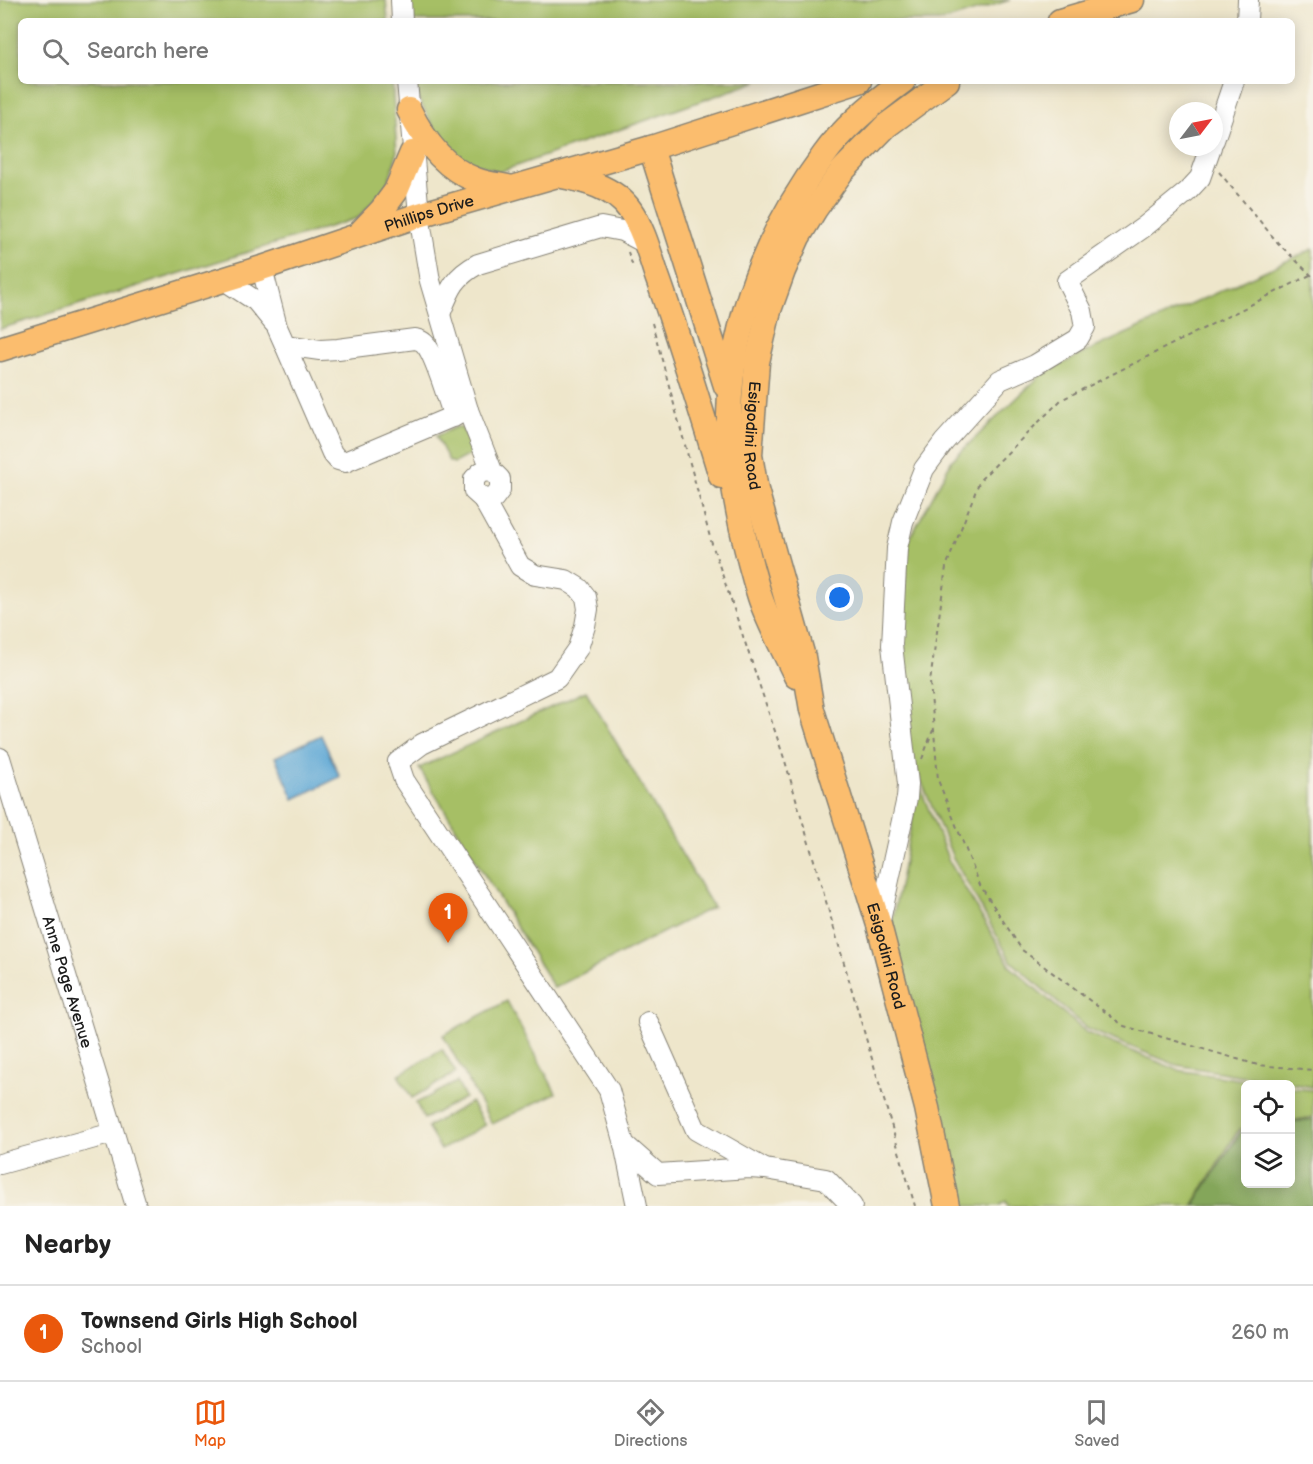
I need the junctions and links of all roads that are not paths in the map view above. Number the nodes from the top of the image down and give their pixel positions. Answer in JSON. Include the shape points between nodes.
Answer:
{"nodes":[{"id":1,"x":401,"y":0,"type":"edge"},
{"id":2,"x":1132,"y":0,"type":"edge"},
{"id":3,"x":1248,"y":0,"type":"edge"},
{"id":4,"x":402,"y":18,"type":"edge"},
{"id":5,"x":1070,"y":18,"type":"edge"},
{"id":6,"x":1247,"y":18,"type":"edge"},
{"id":7,"x":407,"y":84,"type":"edge"},
{"id":8,"x":850,"y":84,"type":"edge"},
{"id":9,"x":899,"y":84,"type":"edge"},
{"id":10,"x":943,"y":84,"type":"edge"},
{"id":11,"x":1233,"y":84,"type":"edge"},
{"id":12,"x":409,"y":110,"type":"junction"},
{"id":13,"x":1223,"y":113,"type":"edge"},
{"id":14,"x":651,"y":147,"type":"junction"},
{"id":15,"x":412,"y":153,"type":"junction"},
{"id":16,"x":1208,"y":156,"type":"edge"},
{"id":17,"x":555,"y":175,"type":"junction"},
{"id":18,"x":510,"y":187,"type":"junction"},
{"id":19,"x":419,"y":215,"type":"junction"},
{"id":20,"x":357,"y":236,"type":"junction"},
{"id":21,"x":645,"y":243,"type":"junction"},
{"id":22,"x":262,"y":268,"type":"junction"},
{"id":23,"x":224,"y":280,"type":"junction"},
{"id":24,"x":440,"y":314,"type":"junction"},
{"id":25,"x":277,"y":327,"type":"junction"},
{"id":26,"x":285,"y":345,"type":"junction"},
{"id":27,"x":0,"y":349,"type":"edge"},
{"id":28,"x":730,"y":398,"type":"junction"},
{"id":29,"x":461,"y":413,"type":"junction"},
{"id":30,"x":750,"y":455,"type":"junction"},
{"id":31,"x":760,"y":598,"type":"junction"},
{"id":32,"x":812,"y":710,"type":"junction"},
{"id":33,"x":0,"y":758,"type":"edge"},
{"id":34,"x":879,"y":925,"type":"junction"},
{"id":35,"x":648,"y":1022,"type":"dead end"},
{"id":36,"x":113,"y":1133,"type":"junction"},
{"id":37,"x":624,"y":1144,"type":"junction"},
{"id":38,"x":0,"y":1164,"type":"edge"},
{"id":39,"x":765,"y":1169,"type":"junction"},
{"id":40,"x":136,"y":1206,"type":"edge"},
{"id":41,"x":637,"y":1206,"type":"edge"},
{"id":42,"x":852,"y":1206,"type":"edge"},
{"id":43,"x":947,"y":1206,"type":"edge"}],
"edges":[{"from":1,"to":4,"type":"street"},
{"from":2,"to":5,"type":"main road"},
{"from":3,"to":6,"type":"street"},
{"from":7,"to":12,"type":"street"},
{"from":8,"to":14,"type":"main road","name":"Phillips Drive"},
{"from":9,"to":28,"type":"main road","name":"Esigodini Road","via":[[848,126],[824,154],[770,240],[734,354]]},
{"from":10,"to":30,"type":"main road","name":"Esigodini Road","via":[[886,126],[842,171],[798,237],[772,300],[757,362]]},
{"from":11,"to":13,"type":"street"},
{"from":12,"to":15,"type":"street"},
{"from":12,"to":18,"type":"main road","via":[[427,142],[452,167],[477,180]]},
{"from":14,"to":17,"type":"main road","name":"Phillips Drive"},
{"from":14,"to":28,"type":"main road"},
{"from":15,"to":19,"type":"street"},
{"from":15,"to":20,"type":"main road","via":[[396,191]]},
{"from":16,"to":34,"type":"street","via":[[1200,178],[1187,192],[1067,281],[1082,311],[1085,327],[1078,339],[1035,365],[1000,380],[944,442],[924,470],[912,497],[897,548],[892,645],[907,798]]},
{"from":17,"to":18,"type":"main road","name":"Phillips Drive"},
{"from":17,"to":21,"type":"main road","via":[[588,181],[616,197],[630,209]]},
{"from":18,"to":19,"type":"main road","name":"Phillips Drive"},
{"from":19,"to":20,"type":"main road","name":"Phillips Drive"},
{"from":19,"to":24,"type":"street"},
{"from":20,"to":22,"type":"main road","name":"Phillips Drive"},
{"from":21,"to":24,"type":"street","via":[[622,231],[601,227],[478,264],[454,281]]},
{"from":21,"to":31,"type":"main road"},
{"from":22,"to":23,"type":"main road","name":"Phillips Drive"},
{"from":22,"to":25,"type":"street"},
{"from":23,"to":25,"type":"street","via":[[256,301]]},
{"from":23,"to":27,"type":"main road","name":"Phillips Drive"},
{"from":24,"to":29,"type":"street"},
{"from":25,"to":26,"type":"street"},
{"from":26,"to":29,"type":"street","via":[[320,350],[423,341]]},
{"from":26,"to":29,"type":"street","via":[[338,460],[345,462]]},
{"from":28,"to":30,"type":"main road"},
{"from":28,"to":31,"type":"main road","name":"Esigodini Road","via":[[729,449]]},
{"from":29,"to":37,"type":"street","via":[[500,479],[500,490],[494,498],[483,499],[520,566],[535,576],[566,580],[579,588],[588,609],[585,626],[578,648],[557,678],[422,744],[398,762],[404,780],[609,1090]]},
{"from":30,"to":32,"type":"main road","name":"Esigodini Road","via":[[756,490],[803,657]]},
{"from":31,"to":32,"type":"main road","name":"Esigodini Road"},
{"from":32,"to":34,"type":"main road","name":"Esigodini Road"},
{"from":33,"to":36,"type":"street","name":"Anne Page Avenue"},
{"from":34,"to":43,"type":"main road","name":"Esigodini Road","via":[[927,1108]]},
{"from":35,"to":39,"type":"street","via":[[696,1130]]},
{"from":36,"to":38,"type":"street"},
{"from":36,"to":40,"type":"street","name":"Anne Page Avenue"},
{"from":37,"to":39,"type":"street","via":[[658,1174]]},
{"from":37,"to":41,"type":"street"},
{"from":39,"to":42,"type":"street","via":[[826,1179]]}]}
